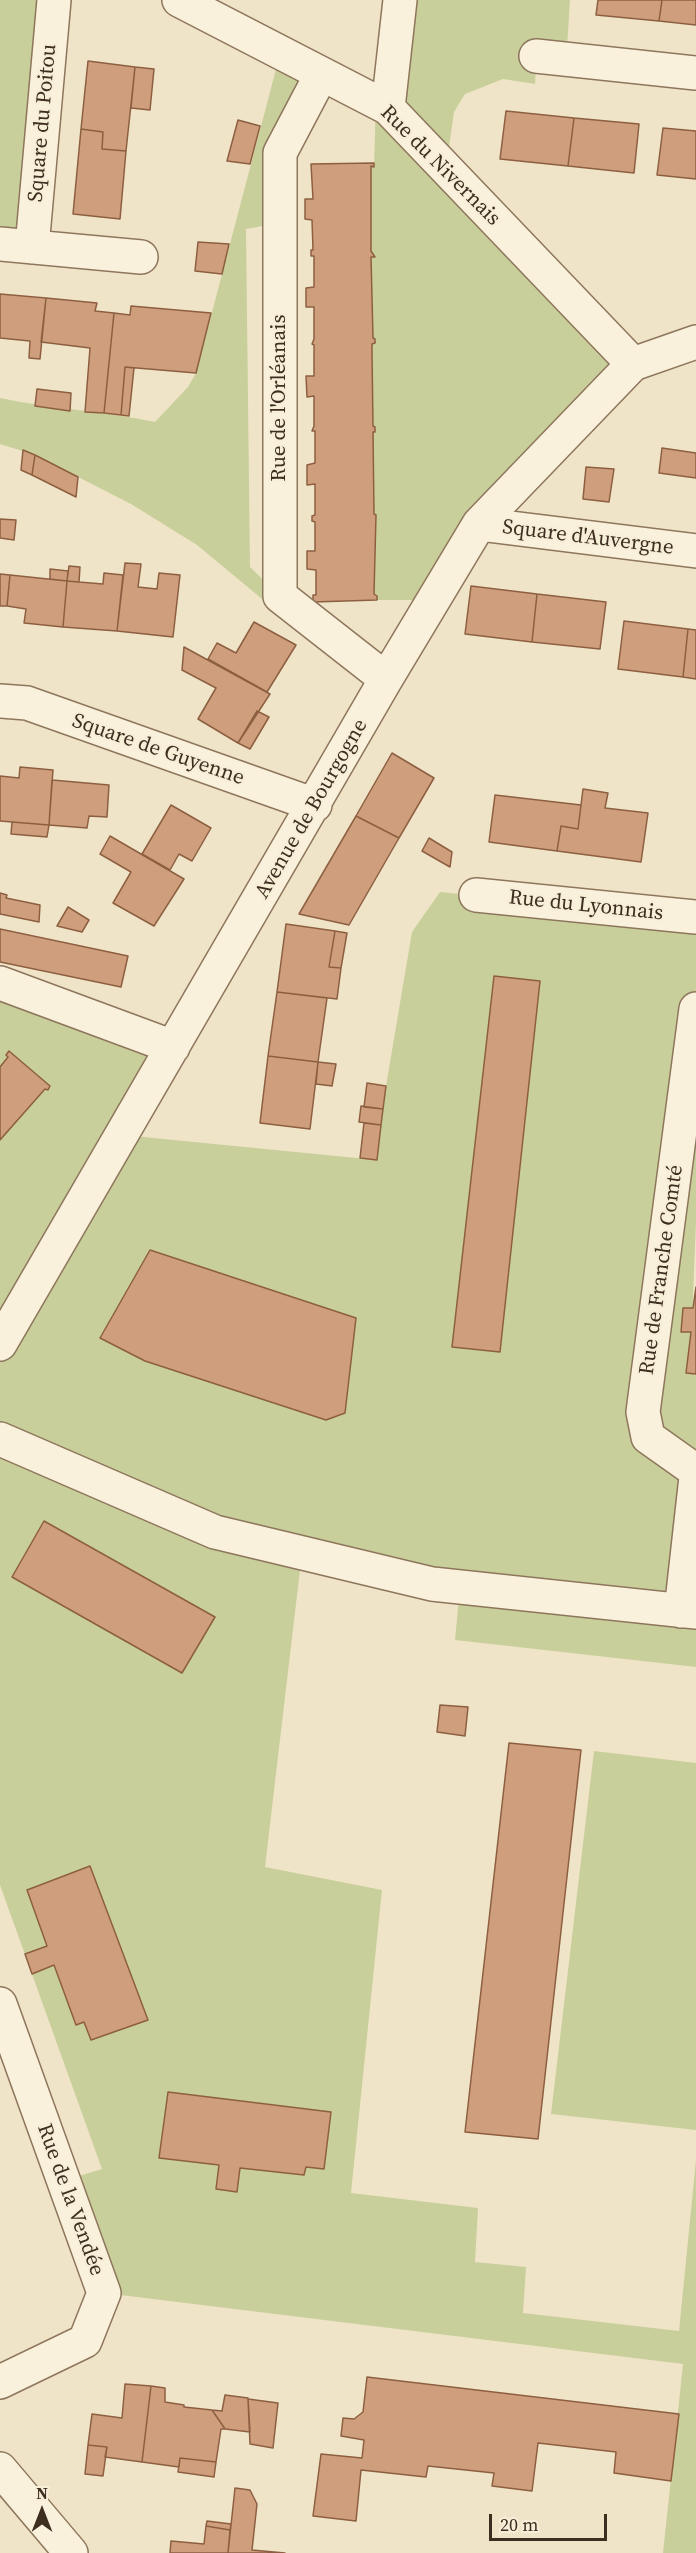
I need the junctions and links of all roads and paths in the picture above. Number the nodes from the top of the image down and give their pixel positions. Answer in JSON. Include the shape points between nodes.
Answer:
{"nodes":[{"id":1,"x":54,"y":0,"type":"edge"},
{"id":2,"x":179,"y":0,"type":"edge"},
{"id":3,"x":400,"y":0,"type":"edge"},
{"id":4,"x":536,"y":56,"type":"dead end"},
{"id":5,"x":696,"y":73,"type":"edge"},
{"id":6,"x":321,"y":75,"type":"junction"},
{"id":7,"x":388,"y":108,"type":"junction"},
{"id":8,"x":16,"y":245,"type":"edge"},
{"id":9,"x":141,"y":257,"type":"dead end"},
{"id":10,"x":696,"y":342,"type":"edge"},
{"id":11,"x":633,"y":364,"type":"junction"},
{"id":12,"x":479,"y":524,"type":"junction"},
{"id":13,"x":696,"y":551,"type":"edge"},
{"id":14,"x":386,"y":679,"type":"junction"},
{"id":15,"x":0,"y":701,"type":"edge"},
{"id":16,"x":315,"y":805,"type":"junction"},
{"id":17,"x":476,"y":895,"type":"dead end"},
{"id":18,"x":696,"y":917,"type":"edge"},
{"id":19,"x":0,"y":983,"type":"edge"},
{"id":20,"x":696,"y":1009,"type":"edge"},
{"id":21,"x":173,"y":1047,"type":"junction"},
{"id":22,"x":0,"y":1344,"type":"edge"},
{"id":23,"x":0,"y":1439,"type":"edge"},
{"id":24,"x":696,"y":1471,"type":"edge"},
{"id":25,"x":696,"y":1477,"type":"edge"},
{"id":26,"x":688,"y":1612,"type":"edge"},
{"id":27,"x":0,"y":2004,"type":"edge"},
{"id":28,"x":0,"y":2382,"type":"edge"},
{"id":29,"x":0,"y":2469,"type":"edge"},
{"id":30,"x":71,"y":2553,"type":"edge"}],
"edges":[{"from":1,"to":8,"type":"street","name":"Square du Poitou"},
{"from":2,"to":6,"type":"street","name":"Rue du Nivernais"},
{"from":3,"to":7,"type":"street"},
{"from":4,"to":5,"type":"street"},
{"from":6,"to":7,"type":"street","name":"Rue du Nivernais"},
{"from":6,"to":14,"type":"street","name":"Rue de l'Orléanais","via":[[280,153],[280,596]]},
{"from":7,"to":11,"type":"street","name":"Rue du Nivernais"},
{"from":8,"to":9,"type":"street","name":"Square du Poitou"},
{"from":10,"to":11,"type":"street","name":"Avenue de Bourgogne"},
{"from":11,"to":12,"type":"street","name":"Avenue de Bourgogne"},
{"from":12,"to":13,"type":"street","name":"Square d'Auvergne"},
{"from":12,"to":14,"type":"street","name":"Avenue de Bourgogne"},
{"from":14,"to":16,"type":"street","name":"Avenue de Bourgogne"},
{"from":15,"to":16,"type":"street","name":"Square de Guyenne","via":[[27,704]]},
{"from":16,"to":21,"type":"street","name":"Avenue de Bourgogne"},
{"from":17,"to":18,"type":"street","name":"Rue du Lyonnais"},
{"from":19,"to":21,"type":"street"},
{"from":20,"to":24,"type":"street","name":"Rue de Franche Comté","via":[[643,1412],[648,1437]]},
{"from":21,"to":22,"type":"street","name":"Avenue de Bourgogne"},
{"from":23,"to":26,"type":"street","via":[[215,1532],[432,1584]]},
{"from":25,"to":26,"type":"street"},
{"from":27,"to":28,"type":"street","name":"Rue de la Vendée","via":[[104,2293],[85,2341]]},
{"from":29,"to":30,"type":"street"}]}
